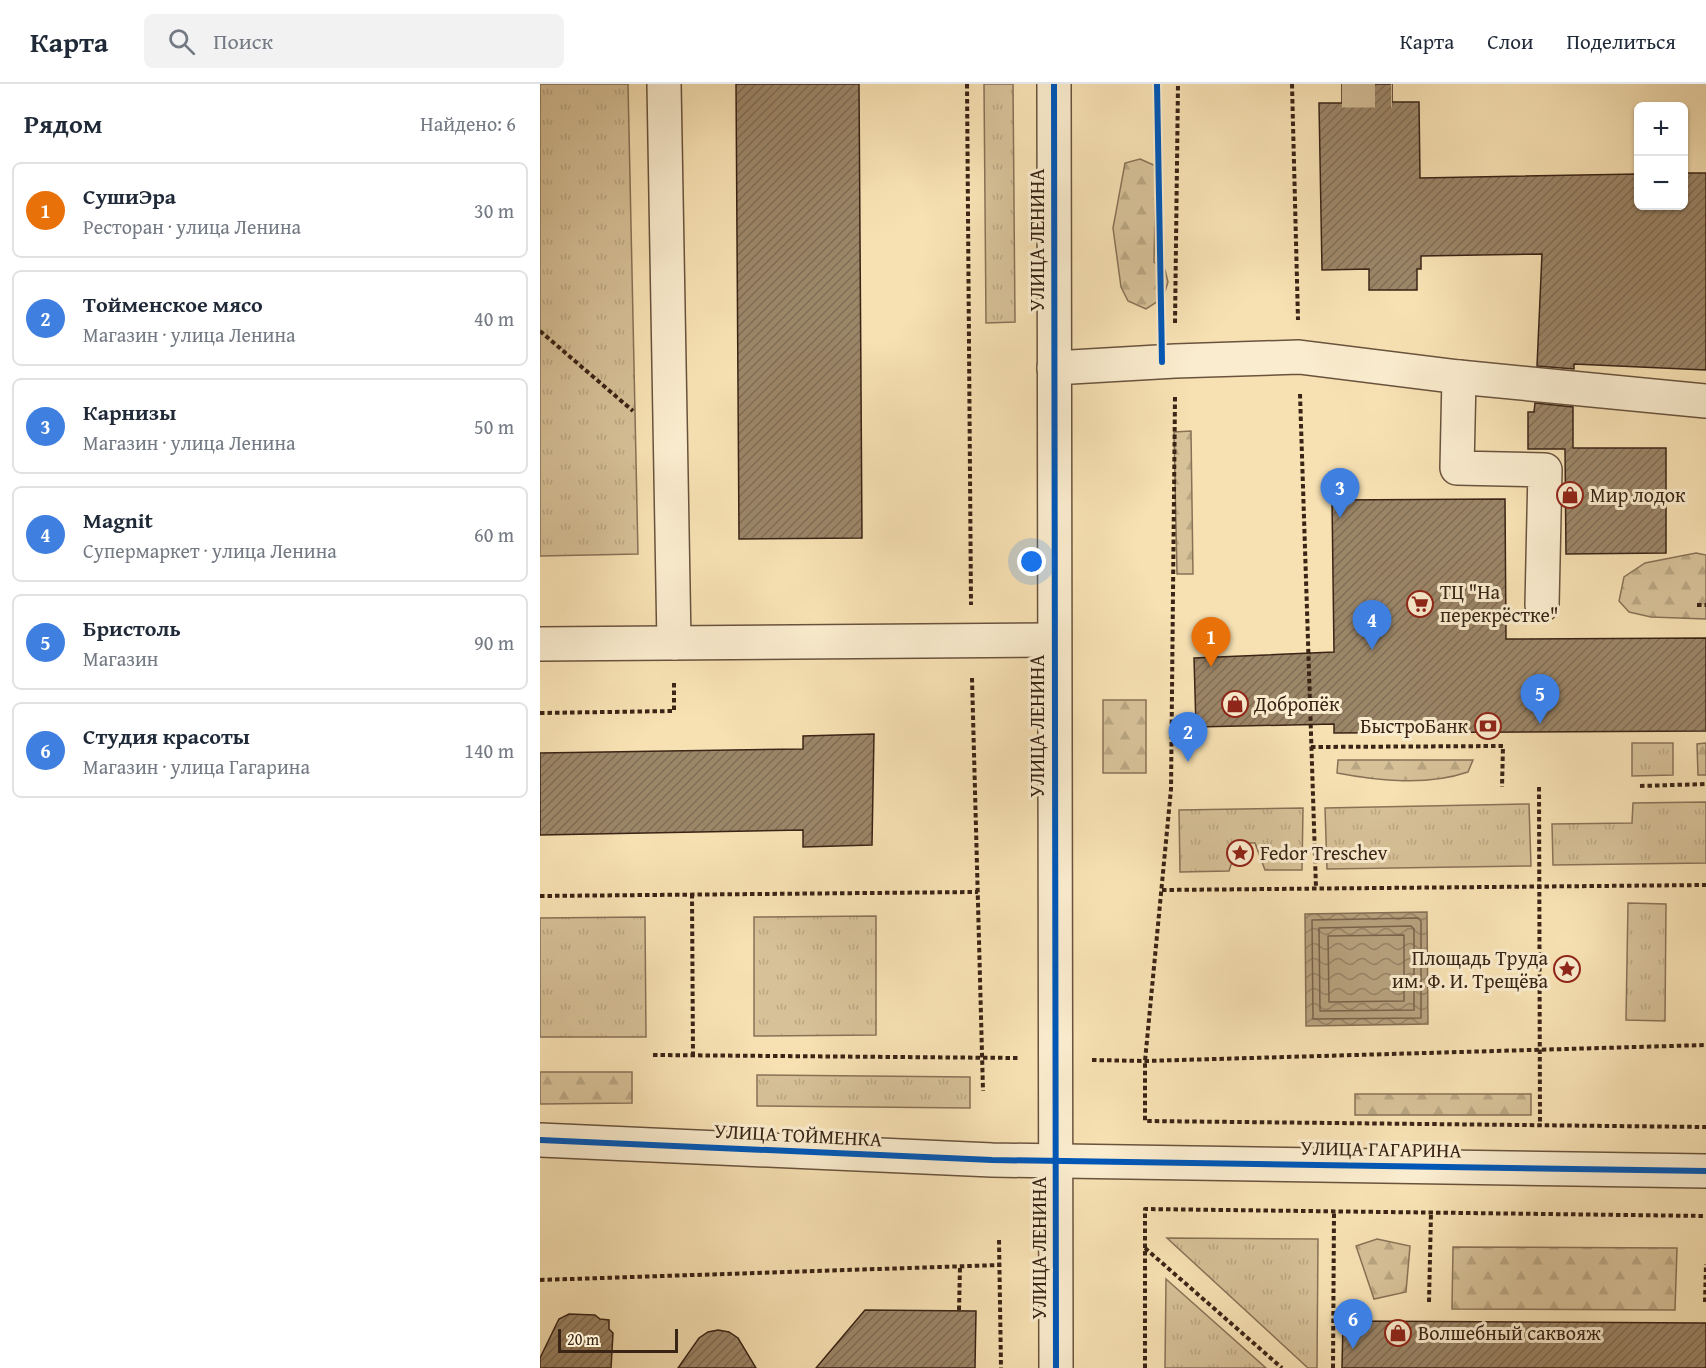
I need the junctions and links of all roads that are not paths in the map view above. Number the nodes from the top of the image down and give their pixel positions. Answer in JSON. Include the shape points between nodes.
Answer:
{"nodes":[{"id":1,"x":664,"y":84,"type":"edge"},
{"id":2,"x":1054,"y":84,"type":"edge"},
{"id":3,"x":1054,"y":368,"type":"junction"},
{"id":4,"x":1459,"y":377,"type":"junction"},
{"id":5,"x":1706,"y":401,"type":"edge"},
{"id":6,"x":1542,"y":605,"type":"dead end"},
{"id":7,"x":1054,"y":640,"type":"junction"},
{"id":8,"x":674,"y":643,"type":"junction"},
{"id":9,"x":540,"y":644,"type":"edge"},
{"id":10,"x":540,"y":1140,"type":"edge"},
{"id":11,"x":1055,"y":1161,"type":"junction"},
{"id":12,"x":1706,"y":1171,"type":"edge"},
{"id":13,"x":1056,"y":1368,"type":"edge"}],
"edges":[{"from":1,"to":8,"type":"street"},
{"from":2,"to":3,"type":"street","name":"УЛИЦА ЛЕНИНА"},
{"from":3,"to":4,"type":"street","via":[[1299,357]]},
{"from":3,"to":7,"type":"street","name":"УЛИЦА ЛЕНИНА"},
{"from":4,"to":5,"type":"street"},
{"from":4,"to":6,"type":"street","via":[[1457,468],[1545,470]]},
{"from":7,"to":8,"type":"street"},
{"from":7,"to":11,"type":"street","name":"УЛИЦА ЛЕНИНА"},
{"from":8,"to":9,"type":"street"},
{"from":10,"to":11,"type":"street","name":"УЛИЦА ТОЙМЕНКА"},
{"from":11,"to":12,"type":"street","name":"УЛИЦА ГАГАРИНА"},
{"from":11,"to":13,"type":"street","name":"УЛИЦА ЛЕНИНА"}]}
